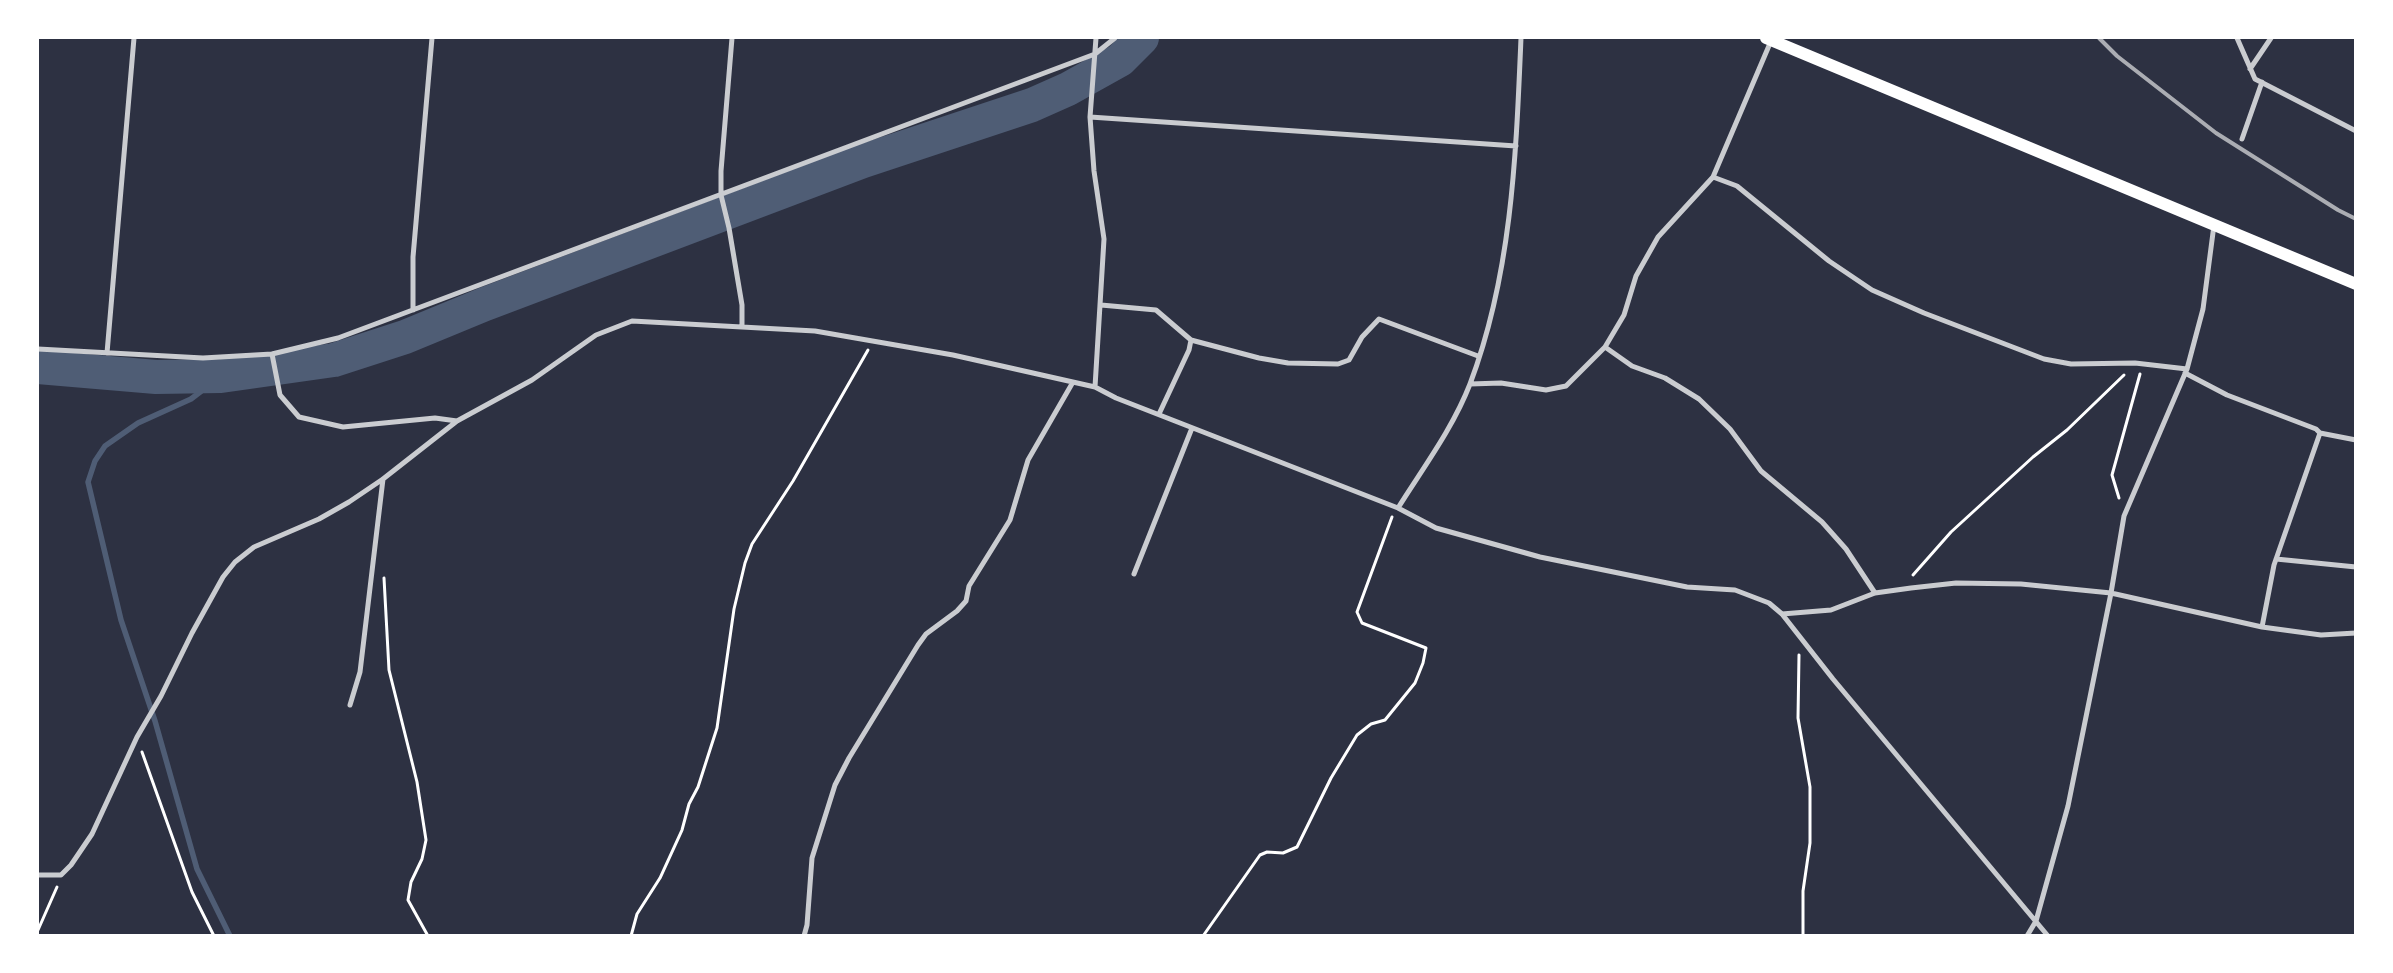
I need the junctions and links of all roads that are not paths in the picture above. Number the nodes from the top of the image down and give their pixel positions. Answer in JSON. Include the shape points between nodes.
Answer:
{"nodes":[{"id":1,"x":134,"y":38,"type":"edge"},
{"id":2,"x":432,"y":38,"type":"edge"},
{"id":3,"x":732,"y":38,"type":"edge"},
{"id":4,"x":1096,"y":38,"type":"edge"},
{"id":5,"x":1114,"y":38,"type":"edge"},
{"id":6,"x":1521,"y":38,"type":"edge"},
{"id":7,"x":2237,"y":38,"type":"edge"},
{"id":8,"x":2271,"y":38,"type":"edge"},
{"id":9,"x":1769,"y":39,"type":"edge"},
{"id":10,"x":1095,"y":54,"type":"junction"},
{"id":11,"x":2250,"y":70,"type":"junction"},
{"id":12,"x":2262,"y":82,"type":"junction"},
{"id":13,"x":1090,"y":117,"type":"junction"},
{"id":14,"x":2356,"y":131,"type":"edge"},
{"id":15,"x":2242,"y":139,"type":"dead end"},
{"id":16,"x":1516,"y":146,"type":"junction"},
{"id":17,"x":1712,"y":176,"type":"junction"},
{"id":18,"x":721,"y":195,"type":"junction"},
{"id":19,"x":2214,"y":225,"type":"junction"},
{"id":20,"x":2356,"y":284,"type":"edge"},
{"id":21,"x":1101,"y":305,"type":"junction"},
{"id":22,"x":413,"y":310,"type":"junction"},
{"id":23,"x":742,"y":326,"type":"junction"},
{"id":24,"x":1191,"y":340,"type":"junction"},
{"id":25,"x":1605,"y":346,"type":"junction"},
{"id":26,"x":38,"y":349,"type":"edge"},
{"id":27,"x":107,"y":353,"type":"junction"},
{"id":28,"x":272,"y":354,"type":"junction"},
{"id":29,"x":1478,"y":356,"type":"junction"},
{"id":30,"x":2186,"y":371,"type":"junction"},
{"id":31,"x":1072,"y":382,"type":"junction"},
{"id":32,"x":1470,"y":384,"type":"junction"},
{"id":33,"x":1095,"y":387,"type":"junction"},
{"id":34,"x":1159,"y":414,"type":"junction"},
{"id":35,"x":457,"y":421,"type":"junction"},
{"id":36,"x":1192,"y":428,"type":"junction"},
{"id":37,"x":2320,"y":433,"type":"junction"},
{"id":38,"x":2356,"y":440,"type":"edge"},
{"id":39,"x":383,"y":480,"type":"junction"},
{"id":40,"x":1396,"y":507,"type":"junction"},
{"id":41,"x":2276,"y":559,"type":"junction"},
{"id":42,"x":2356,"y":567,"type":"edge"},
{"id":43,"x":1134,"y":574,"type":"dead end"},
{"id":44,"x":1875,"y":593,"type":"junction"},
{"id":45,"x":2111,"y":593,"type":"junction"},
{"id":46,"x":1782,"y":614,"type":"junction"},
{"id":47,"x":2262,"y":627,"type":"junction"},
{"id":48,"x":2356,"y":633,"type":"edge"},
{"id":49,"x":350,"y":705,"type":"dead end"},
{"id":50,"x":38,"y":875,"type":"edge"},
{"id":51,"x":2036,"y":921,"type":"junction"},
{"id":52,"x":804,"y":936,"type":"edge"},
{"id":53,"x":2027,"y":936,"type":"edge"},
{"id":54,"x":2048,"y":936,"type":"edge"}],
"edges":[{"from":1,"to":27,"type":"street"},
{"from":2,"to":22,"type":"street","via":[[413,257]]},
{"from":3,"to":18,"type":"street","via":[[720,171]]},
{"from":4,"to":10,"type":"street"},
{"from":5,"to":10,"type":"street"},
{"from":6,"to":16,"type":"street"},
{"from":7,"to":11,"type":"street"},
{"from":8,"to":11,"type":"street"},
{"from":9,"to":17,"type":"street"},
{"from":9,"to":19,"type":"main road"},
{"from":10,"to":13,"type":"street"},
{"from":10,"to":18,"type":"street"},
{"from":11,"to":12,"type":"street","via":[[2255,79]]},
{"from":12,"to":14,"type":"street"},
{"from":12,"to":15,"type":"street"},
{"from":13,"to":16,"type":"street"},
{"from":13,"to":21,"type":"street","via":[[1104,239]]},
{"from":16,"to":29,"type":"street","via":[[1504,258],[1495,303]]},
{"from":17,"to":25,"type":"street","via":[[1658,237],[1636,276],[1624,315]]},
{"from":17,"to":30,"type":"street","via":[[1737,186],[1829,261],[1872,290],[1924,313],[2044,360],[2071,364],[2138,363]]},
{"from":18,"to":22,"type":"street"},
{"from":18,"to":23,"type":"street","via":[[742,305]]},
{"from":19,"to":20,"type":"main road"},
{"from":19,"to":30,"type":"street","via":[[2203,309]]},
{"from":21,"to":24,"type":"street","via":[[1156,310]]},
{"from":21,"to":33,"type":"street"},
{"from":22,"to":28,"type":"street","via":[[338,338]]},
{"from":23,"to":31,"type":"street","via":[[815,331],[874,340]]},
{"from":23,"to":35,"type":"street","via":[[632,321],[596,335],[532,380]]},
{"from":24,"to":29,"type":"street","via":[[1288,363],[1338,364],[1349,360],[1362,337],[1379,319]]},
{"from":24,"to":34,"type":"street"},
{"from":25,"to":32,"type":"street","via":[[1566,386],[1546,390],[1500,382]]},
{"from":25,"to":44,"type":"street","via":[[1632,366],[1665,378],[1700,399],[1730,429],[1761,471],[1822,522],[1846,549]]},
{"from":26,"to":27,"type":"street"},
{"from":27,"to":28,"type":"street","via":[[203,358]]},
{"from":28,"to":35,"type":"street","via":[[280,395],[299,417],[343,427],[435,418]]},
{"from":29,"to":32,"type":"street"},
{"from":30,"to":37,"type":"street","via":[[2227,395]]},
{"from":30,"to":45,"type":"street","via":[[2124,516]]},
{"from":31,"to":33,"type":"street"},
{"from":31,"to":52,"type":"street","via":[[1028,460],[1010,520],[969,586],[966,601],[926,634],[918,645],[835,785],[812,858]]},
{"from":32,"to":40,"type":"street","via":[[1452,423]]},
{"from":33,"to":34,"type":"street"},
{"from":34,"to":36,"type":"street"},
{"from":35,"to":39,"type":"street"},
{"from":36,"to":40,"type":"street"},
{"from":36,"to":43,"type":"street"},
{"from":37,"to":38,"type":"street"},
{"from":37,"to":41,"type":"street"},
{"from":39,"to":49,"type":"street","via":[[360,672]]},
{"from":39,"to":50,"type":"street","via":[[326,515],[254,547],[235,562],[222,577],[137,737],[92,834],[61,875]]},
{"from":40,"to":46,"type":"street","via":[[1436,528],[1540,557],[1687,588],[1735,590],[1769,603]]},
{"from":41,"to":42,"type":"street"},
{"from":41,"to":47,"type":"street"},
{"from":44,"to":45,"type":"street","via":[[1956,583],[2021,584]]},
{"from":44,"to":46,"type":"street","via":[[1831,610]]},
{"from":45,"to":47,"type":"street"},
{"from":45,"to":51,"type":"street","via":[[2068,806]]},
{"from":46,"to":51,"type":"street"},
{"from":47,"to":48,"type":"street","via":[[2321,634]]},
{"from":51,"to":53,"type":"street"},
{"from":51,"to":54,"type":"street"}]}
